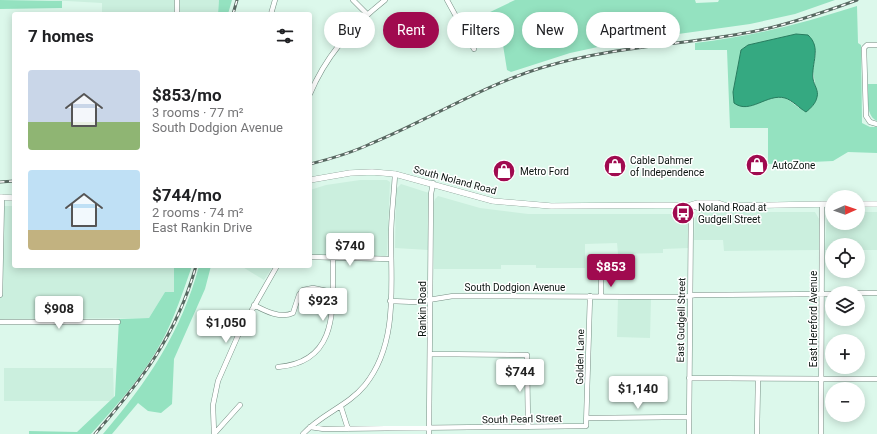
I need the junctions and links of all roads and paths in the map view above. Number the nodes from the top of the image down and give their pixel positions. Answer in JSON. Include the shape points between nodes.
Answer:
{"nodes":[{"id":1,"x":177,"y":0,"type":"edge"},
{"id":2,"x":275,"y":0,"type":"edge"},
{"id":3,"x":353,"y":0,"type":"edge"},
{"id":4,"x":385,"y":0,"type":"edge"},
{"id":5,"x":446,"y":0,"type":"edge"},
{"id":6,"x":177,"y":12,"type":"edge"},
{"id":7,"x":272,"y":12,"type":"edge"},
{"id":8,"x":365,"y":12,"type":"edge"},
{"id":9,"x":370,"y":12,"type":"edge"},
{"id":10,"x":877,"y":45,"type":"edge"},
{"id":11,"x":337,"y":48,"type":"edge"},
{"id":12,"x":474,"y":49,"type":"dead end"},
{"id":13,"x":312,"y":90,"type":"edge"},
{"id":14,"x":877,"y":124,"type":"edge"},
{"id":15,"x":395,"y":174,"type":"junction"},
{"id":16,"x":312,"y":180,"type":"edge"},
{"id":17,"x":434,"y":184,"type":"junction"},
{"id":18,"x":1,"y":197,"type":"edge"},
{"id":19,"x":12,"y":198,"type":"edge"},
{"id":20,"x":822,"y":204,"type":"joint"},
{"id":21,"x":865,"y":204,"type":"edge"},
{"id":22,"x":877,"y":204,"type":"edge"},
{"id":23,"x":691,"y":205,"type":"junction"},
{"id":24,"x":312,"y":257,"type":"edge"},
{"id":25,"x":333,"y":259,"type":"junction"},
{"id":26,"x":391,"y":259,"type":"junction"},
{"id":27,"x":276,"y":268,"type":"edge"},
{"id":28,"x":601,"y":268,"type":"dead end"},
{"id":29,"x":332,"y":292,"type":"junction"},
{"id":30,"x":877,"y":293,"type":"edge"},
{"id":31,"x":822,"y":294,"type":"junction"},
{"id":32,"x":865,"y":294,"type":"edge"},
{"id":33,"x":0,"y":296,"type":"edge"},
{"id":34,"x":590,"y":296,"type":"junction"},
{"id":35,"x":601,"y":296,"type":"junction"},
{"id":36,"x":691,"y":296,"type":"junction"},
{"id":37,"x":431,"y":299,"type":"junction"},
{"id":38,"x":390,"y":301,"type":"junction"},
{"id":39,"x":254,"y":305,"type":"junction"},
{"id":40,"x":0,"y":322,"type":"edge"},
{"id":41,"x":118,"y":322,"type":"dead end"},
{"id":42,"x":430,"y":354,"type":"junction"},
{"id":43,"x":278,"y":367,"type":"dead end"},
{"id":44,"x":689,"y":378,"type":"junction"},
{"id":45,"x":822,"y":379,"type":"junction"},
{"id":46,"x":877,"y":379,"type":"edge"},
{"id":47,"x":758,"y":380,"type":"junction"},
{"id":48,"x":240,"y":404,"type":"dead end"},
{"id":49,"x":341,"y":406,"type":"junction"},
{"id":50,"x":689,"y":417,"type":"junction"},
{"id":51,"x":588,"y":418,"type":"junction"},
{"id":52,"x":310,"y":427,"type":"junction"},
{"id":53,"x":528,"y":427,"type":"junction"},
{"id":54,"x":348,"y":429,"type":"junction"},
{"id":55,"x":429,"y":431,"type":"edge"},
{"id":56,"x":214,"y":434,"type":"edge"},
{"id":57,"x":303,"y":434,"type":"edge"},
{"id":58,"x":689,"y":434,"type":"edge"},
{"id":59,"x":757,"y":434,"type":"edge"},
{"id":60,"x":821,"y":434,"type":"edge"}],
"edges":[{"from":1,"to":6,"type":"street"},
{"from":2,"to":7,"type":"street"},
{"from":3,"to":8,"type":"street"},
{"from":4,"to":9,"type":"street"},
{"from":5,"to":12,"type":"street"},
{"from":10,"to":14,"type":"street","via":[[865,46],[866,116],[869,122]]},
{"from":11,"to":13,"type":"street"},
{"from":15,"to":16,"type":"main road","name":"South Noland Road","via":[[350,173]]},
{"from":15,"to":17,"type":"main road","name":"South Noland Road"},
{"from":15,"to":26,"type":"street"},
{"from":17,"to":23,"type":"main road","name":"South Noland Road","via":[[493,201],[525,205]]},
{"from":17,"to":37,"type":"street","name":"Rankin Road","via":[[431,194]]},
{"from":18,"to":19,"type":"main road"},
{"from":18,"to":33,"type":"street"},
{"from":20,"to":23,"type":"main road","name":"South Noland Road","via":[[727,206],[716,209],[699,209]]},
{"from":20,"to":31,"type":"street","name":"East Hereford Avenue"},
{"from":21,"to":22,"type":"main road"},
{"from":23,"to":36,"type":"street","name":"East Gudgell Street"},
{"from":24,"to":25,"type":"street"},
{"from":25,"to":26,"type":"street"},
{"from":25,"to":29,"type":"street"},
{"from":26,"to":38,"type":"street"},
{"from":27,"to":39,"type":"street"},
{"from":28,"to":35,"type":"street"},
{"from":29,"to":39,"type":"street","via":[[314,288],[303,290],[293,313],[288,315],[276,314]]},
{"from":29,"to":43,"type":"street","via":[[330,327],[322,343],[304,359],[293,365]]},
{"from":30,"to":32,"type":"street"},
{"from":31,"to":36,"type":"street","name":"South Dodgion Avenue"},
{"from":31,"to":45,"type":"street","name":"East Hereford Avenue"},
{"from":34,"to":35,"type":"street","name":"South Dodgion Avenue"},
{"from":34,"to":37,"type":"street","name":"South Dodgion Avenue","via":[[453,296]]},
{"from":34,"to":51,"type":"street","name":"Golden Lane"},
{"from":35,"to":36,"type":"street","name":"South Dodgion Avenue"},
{"from":36,"to":44,"type":"street","name":"East Gudgell Street"},
{"from":37,"to":38,"type":"street","name":"South Dodgion Avenue","via":[[416,302]]},
{"from":37,"to":42,"type":"street","name":"Rankin Road"},
{"from":38,"to":49,"type":"street","via":[[390,323],[381,360],[364,386]]},
{"from":39,"to":56,"type":"street","via":[[218,381],[213,406]]},
{"from":40,"to":41,"type":"street"},
{"from":42,"to":53,"type":"street","via":[[527,355]]},
{"from":42,"to":55,"type":"street","name":"Rankin Road"},
{"from":44,"to":47,"type":"street"},
{"from":44,"to":50,"type":"street","name":"East Gudgell Street"},
{"from":45,"to":46,"type":"street"},
{"from":45,"to":47,"type":"street"},
{"from":45,"to":60,"type":"street","name":"East Hereford Avenue"},
{"from":47,"to":59,"type":"street"},
{"from":48,"to":56,"type":"street"},
{"from":49,"to":52,"type":"street"},
{"from":49,"to":54,"type":"street"},
{"from":50,"to":51,"type":"street"},
{"from":50,"to":58,"type":"street","name":"East Gudgell Street"},
{"from":51,"to":53,"type":"street","name":"South Pearl Street","via":[[585,427]]},
{"from":52,"to":54,"type":"street","name":"South Pearl Street"},
{"from":52,"to":57,"type":"street"},
{"from":53,"to":55,"type":"street","name":"South Pearl Street"},
{"from":54,"to":55,"type":"street","name":"South Pearl Street"}]}
